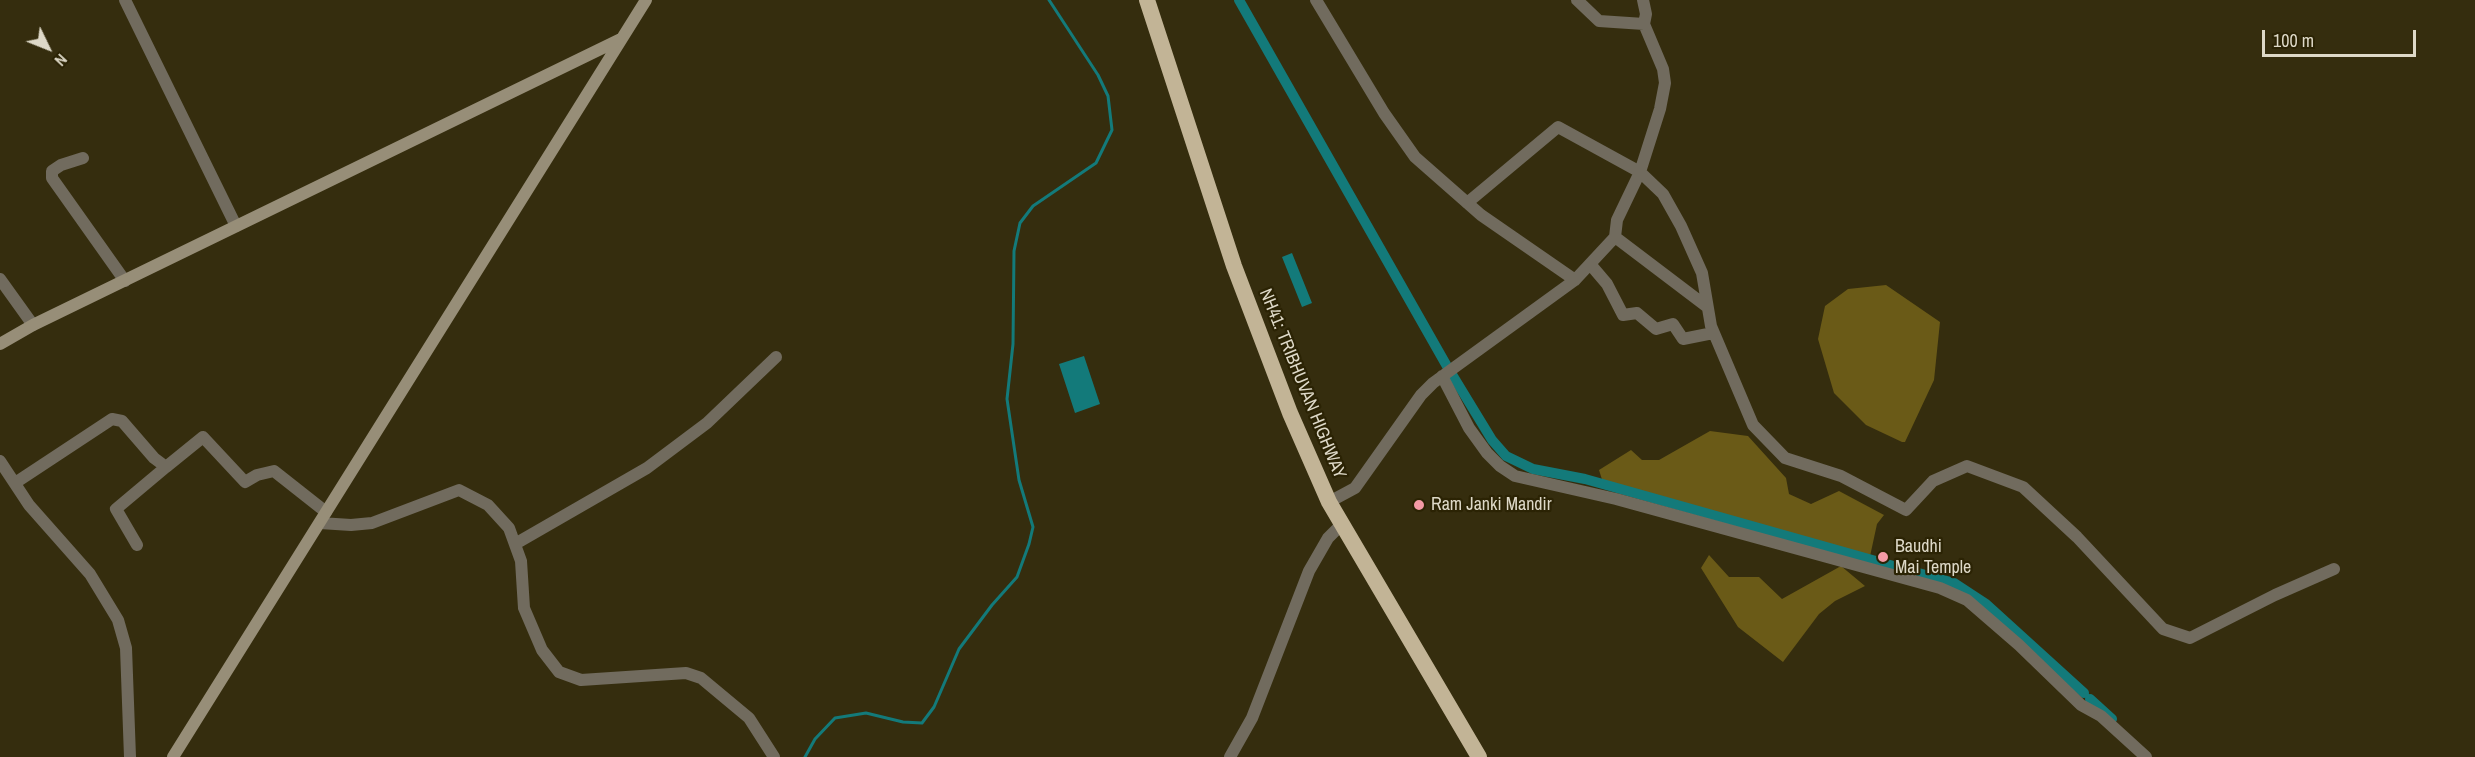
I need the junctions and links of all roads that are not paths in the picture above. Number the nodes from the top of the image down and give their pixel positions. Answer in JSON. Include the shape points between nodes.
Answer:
{"nodes":[{"id":1,"x":125,"y":0,"type":"edge"},
{"id":2,"x":646,"y":0,"type":"edge"},
{"id":3,"x":1147,"y":0,"type":"edge"},
{"id":4,"x":1316,"y":0,"type":"edge"},
{"id":5,"x":1577,"y":0,"type":"edge"},
{"id":6,"x":1643,"y":0,"type":"edge"},
{"id":7,"x":1644,"y":24,"type":"junction"},
{"id":8,"x":623,"y":38,"type":"junction"},
{"id":9,"x":83,"y":158,"type":"dead end"},
{"id":10,"x":1640,"y":171,"type":"junction"},
{"id":11,"x":1467,"y":203,"type":"junction"},
{"id":12,"x":236,"y":226,"type":"junction"},
{"id":13,"x":1615,"y":237,"type":"junction"},
{"id":14,"x":1590,"y":264,"type":"junction"},
{"id":15,"x":0,"y":279,"type":"edge"},
{"id":16,"x":1575,"y":280,"type":"junction"},
{"id":17,"x":125,"y":281,"type":"junction"},
{"id":18,"x":1706,"y":306,"type":"junction"},
{"id":19,"x":33,"y":325,"type":"junction"},
{"id":20,"x":1713,"y":333,"type":"junction"},
{"id":21,"x":0,"y":344,"type":"edge"},
{"id":22,"x":776,"y":357,"type":"dead end"},
{"id":23,"x":1442,"y":376,"type":"junction"},
{"id":24,"x":0,"y":461,"type":"edge"},
{"id":25,"x":166,"y":467,"type":"junction"},
{"id":26,"x":15,"y":483,"type":"junction"},
{"id":27,"x":1329,"y":502,"type":"junction"},
{"id":28,"x":323,"y":517,"type":"junction"},
{"id":29,"x":1341,"y":525,"type":"junction"},
{"id":30,"x":515,"y":544,"type":"junction"},
{"id":31,"x":137,"y":545,"type":"dead end"},
{"id":32,"x":2334,"y":568,"type":"dead end"},
{"id":33,"x":130,"y":757,"type":"edge"},
{"id":34,"x":173,"y":757,"type":"edge"},
{"id":35,"x":774,"y":757,"type":"edge"},
{"id":36,"x":1230,"y":757,"type":"edge"},
{"id":37,"x":1479,"y":757,"type":"edge"},
{"id":38,"x":2146,"y":757,"type":"edge"}],
"edges":[{"from":1,"to":12,"type":"street"},
{"from":2,"to":8,"type":"main road"},
{"from":3,"to":27,"type":"highway","name":"NH41: TRIBHUVAN HIGHWAY","via":[[1234,266]]},
{"from":4,"to":11,"type":"street","via":[[1414,157]]},
{"from":5,"to":7,"type":"street","via":[[1599,21]]},
{"from":6,"to":7,"type":"street"},
{"from":7,"to":10,"type":"street","via":[[1665,83]]},
{"from":8,"to":12,"type":"main road"},
{"from":8,"to":28,"type":"main road"},
{"from":9,"to":17,"type":"street","via":[[52,171],[52,178]]},
{"from":10,"to":11,"type":"street","via":[[1558,128]]},
{"from":10,"to":13,"type":"street","via":[[1617,220]]},
{"from":10,"to":18,"type":"street","via":[[1663,194],[1682,226],[1702,273]]},
{"from":11,"to":16,"type":"street"},
{"from":12,"to":17,"type":"main road"},
{"from":13,"to":14,"type":"street"},
{"from":13,"to":18,"type":"street"},
{"from":14,"to":16,"type":"street"},
{"from":14,"to":20,"type":"street","via":[[1623,315],[1637,313],[1656,329],[1673,324],[1683,339]]},
{"from":15,"to":19,"type":"street"},
{"from":16,"to":23,"type":"street"},
{"from":17,"to":19,"type":"main road"},
{"from":18,"to":20,"type":"street"},
{"from":19,"to":21,"type":"main road"},
{"from":20,"to":32,"type":"street","via":[[1753,425],[1785,458],[1841,476],[1906,510],[1933,481],[1967,465],[2023,487],[2077,537],[2163,629],[2190,638]]},
{"from":22,"to":30,"type":"street","via":[[707,423],[647,468]]},
{"from":23,"to":27,"type":"street","via":[[1421,395],[1355,488]]},
{"from":23,"to":38,"type":"street","via":[[1487,453],[1515,476],[1616,499],[1940,588],[1967,600],[2081,705],[2101,716]]},
{"from":24,"to":26,"type":"street"},
{"from":25,"to":26,"type":"street","via":[[154,459],[122,421],[112,419]]},
{"from":25,"to":28,"type":"street","via":[[203,437],[245,482],[274,471]]},
{"from":25,"to":31,"type":"street","via":[[116,509]]},
{"from":26,"to":33,"type":"street","via":[[29,505],[90,574],[118,620],[126,648]]},
{"from":27,"to":29,"type":"highway","name":"NH41: TRIBHUVAN HIGHWAY"},
{"from":28,"to":30,"type":"street","via":[[351,525],[372,523],[459,490],[488,506],[509,528]]},
{"from":28,"to":34,"type":"main road"},
{"from":29,"to":36,"type":"street","via":[[1328,537],[1309,571],[1252,718]]},
{"from":29,"to":37,"type":"highway","name":"NH41: TRIBHUVAN HIGHWAY"},
{"from":30,"to":35,"type":"street","via":[[521,561],[524,608],[542,650],[559,672],[581,680],[686,673],[701,678],[749,718]]}]}
